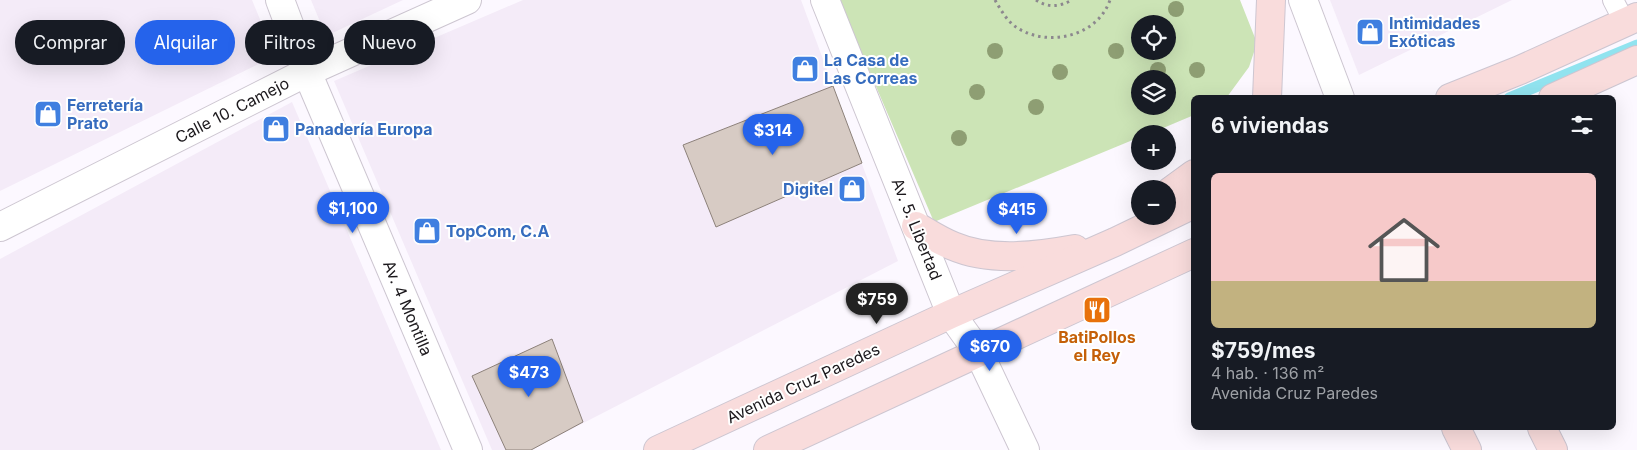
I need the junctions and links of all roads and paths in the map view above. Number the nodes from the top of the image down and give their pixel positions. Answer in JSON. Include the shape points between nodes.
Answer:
{"nodes":[{"id":1,"x":280,"y":0,"type":"edge"},
{"id":2,"x":468,"y":0,"type":"edge"},
{"id":3,"x":824,"y":0,"type":"edge"},
{"id":4,"x":995,"y":0,"type":"edge"},
{"id":5,"x":1036,"y":0,"type":"edge"},
{"id":6,"x":1072,"y":0,"type":"edge"},
{"id":7,"x":1110,"y":0,"type":"edge"},
{"id":8,"x":1271,"y":0,"type":"edge"},
{"id":9,"x":1303,"y":0,"type":"edge"},
{"id":10,"x":1625,"y":13,"type":"edge"},
{"id":11,"x":1637,"y":60,"type":"edge"},
{"id":12,"x":307,"y":72,"type":"junction"},
{"id":13,"x":1267,"y":95,"type":"edge"},
{"id":14,"x":1339,"y":95,"type":"edge"},
{"id":15,"x":1458,"y":95,"type":"edge"},
{"id":16,"x":1560,"y":95,"type":"edge"},
{"id":17,"x":1191,"y":176,"type":"edge"},
{"id":18,"x":1176,"y":187,"type":"edge"},
{"id":19,"x":1191,"y":205,"type":"edge"},
{"id":20,"x":1132,"y":225,"type":"edge"},
{"id":21,"x":916,"y":226,"type":"junction"},
{"id":22,"x":0,"y":227,"type":"edge"},
{"id":23,"x":1116,"y":242,"type":"junction"},
{"id":24,"x":1191,"y":254,"type":"edge"},
{"id":25,"x":952,"y":314,"type":"junction"},
{"id":26,"x":979,"y":353,"type":"junction"},
{"id":27,"x":1457,"y":430,"type":"edge"},
{"id":28,"x":1543,"y":430,"type":"edge"},
{"id":29,"x":468,"y":450,"type":"edge"},
{"id":30,"x":658,"y":450,"type":"edge"},
{"id":31,"x":768,"y":450,"type":"edge"},
{"id":32,"x":1025,"y":450,"type":"edge"},
{"id":33,"x":1467,"y":450,"type":"edge"},
{"id":34,"x":1553,"y":450,"type":"edge"}],
"edges":[{"from":1,"to":12,"type":"street","name":"Av. 4 Montilla"},
{"from":2,"to":12,"type":"street","name":"Calle 10. Camejo"},
{"from":3,"to":21,"type":"street","name":"Av. 5. Libertad"},
{"from":4,"to":7,"type":"path","via":[[1006,18],[1022,31],[1041,38],[1061,38],[1080,32],[1097,20]]},
{"from":5,"to":6,"type":"path","via":[[1046,6],[1055,6]]},
{"from":8,"to":13,"type":"street"},
{"from":9,"to":14,"type":"street"},
{"from":10,"to":15,"type":"street","via":[[1520,70]]},
{"from":11,"to":16,"type":"street"},
{"from":12,"to":22,"type":"street","name":"Calle 10. Camejo"},
{"from":12,"to":29,"type":"street","name":"Av. 4 Montilla"},
{"from":17,"to":18,"type":"street"},
{"from":19,"to":23,"type":"street","name":"Avenida Cruz Paredes"},
{"from":20,"to":23,"type":"street"},
{"from":21,"to":23,"type":"street","via":[[954,247],[1016,257]]},
{"from":21,"to":25,"type":"street","name":"Av. 5. Libertad"},
{"from":23,"to":25,"type":"street","name":"Avenida Cruz Paredes"},
{"from":24,"to":26,"type":"street"},
{"from":25,"to":26,"type":"street","name":"Av. 5. Libertad"},
{"from":25,"to":30,"type":"street","name":"Avenida Cruz Paredes"},
{"from":26,"to":31,"type":"street"},
{"from":26,"to":32,"type":"street","name":"Av. 5. Libertad"},
{"from":27,"to":33,"type":"street"},
{"from":28,"to":34,"type":"street"}]}
